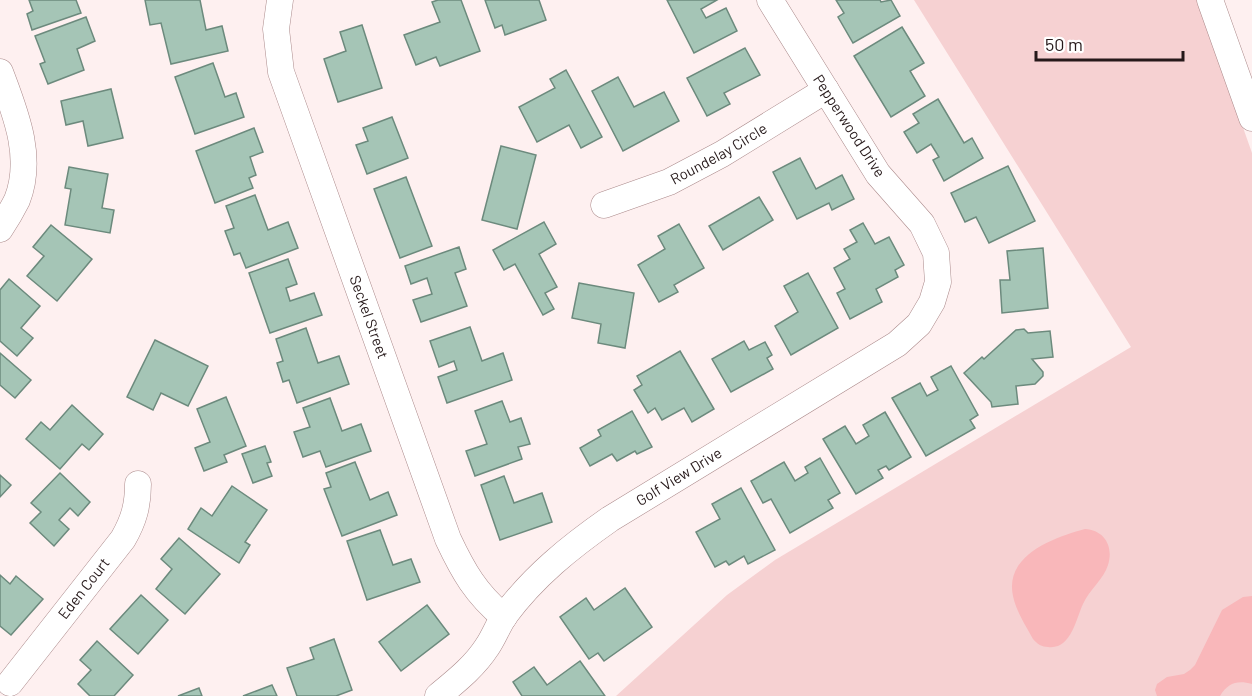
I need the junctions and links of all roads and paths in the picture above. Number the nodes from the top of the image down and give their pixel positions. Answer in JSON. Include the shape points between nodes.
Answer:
{"nodes":[{"id":1,"x":770,"y":0,"type":"edge"},
{"id":2,"x":1210,"y":0,"type":"edge"},
{"id":3,"x":287,"y":1,"type":"edge"},
{"id":4,"x":0,"y":72,"type":"edge"},
{"id":5,"x":826,"y":90,"type":"junction"},
{"id":6,"x":1252,"y":118,"type":"edge"},
{"id":7,"x":604,"y":205,"type":"dead end"},
{"id":8,"x":0,"y":229,"type":"edge"},
{"id":9,"x":938,"y":282,"type":"joint"},
{"id":10,"x":138,"y":484,"type":"dead end"},
{"id":11,"x":504,"y":617,"type":"junction"},
{"id":12,"x":12,"y":685,"type":"edge"},
{"id":13,"x":438,"y":696,"type":"edge"}],
"edges":[{"from":1,"to":5,"type":"street","name":"Pepperwood Drive"},
{"from":2,"to":6,"type":"street"},
{"from":3,"to":11,"type":"street","name":"Seckel Street","via":[[276,29],[282,72],[448,539],[472,585]]},
{"from":4,"to":8,"type":"street","via":[[24,152],[17,200]]},
{"from":5,"to":7,"type":"street","name":"Roundelay Circle","via":[[669,182]]},
{"from":5,"to":9,"type":"street","name":"Pepperwood Drive","via":[[878,174],[922,224],[936,253]]},
{"from":9,"to":11,"type":"street","name":"Golf View Drive","via":[[919,324],[897,344],[571,546],[538,575]]},
{"from":10,"to":12,"type":"street","name":"Eden Court","via":[[133,522],[123,539]]},
{"from":11,"to":13,"type":"street","name":"Golf View Drive","via":[[469,669]]}]}
